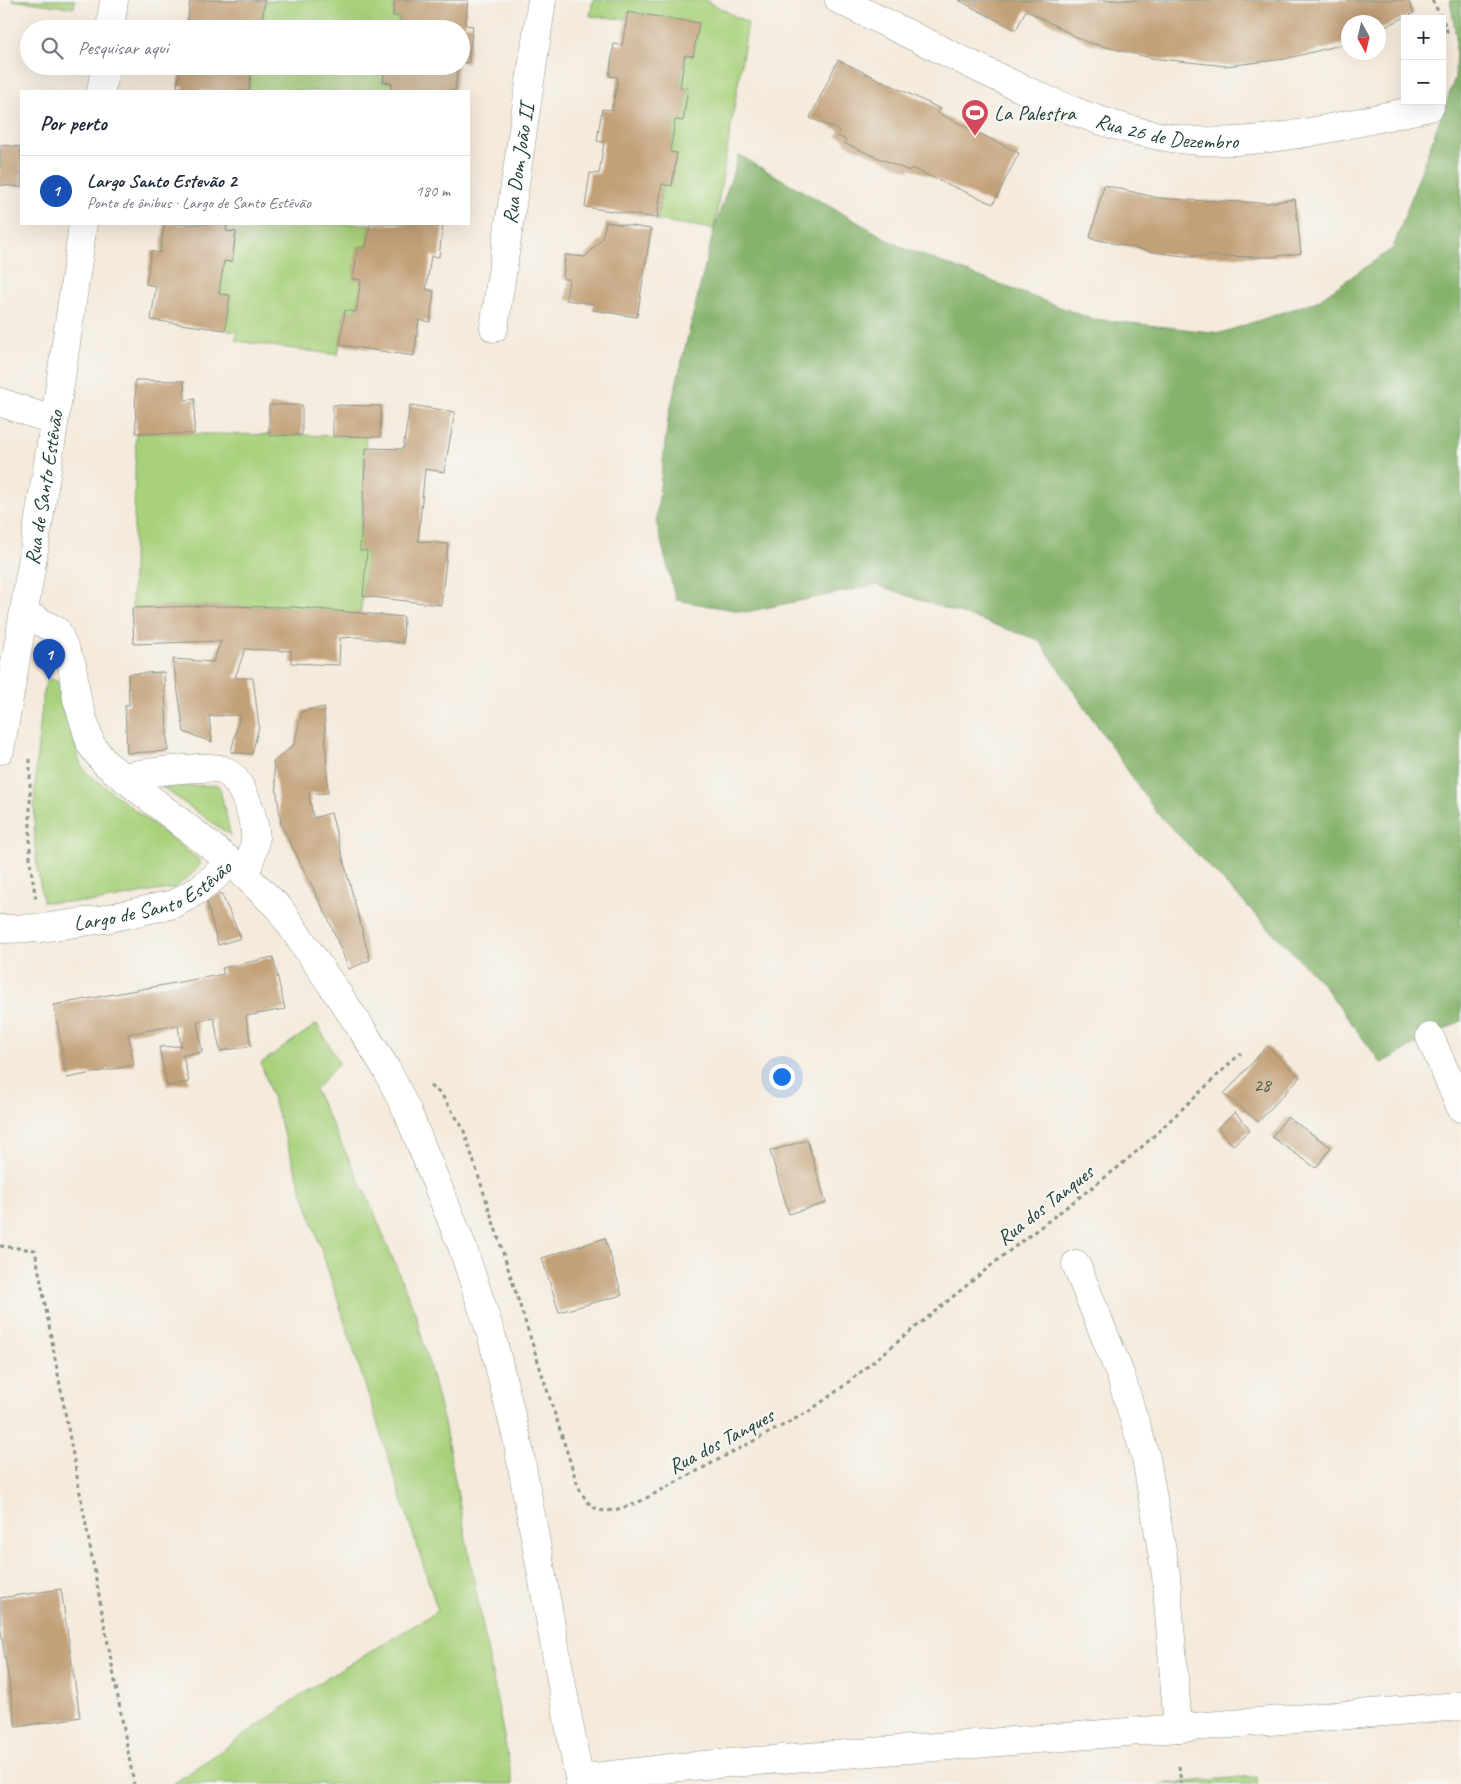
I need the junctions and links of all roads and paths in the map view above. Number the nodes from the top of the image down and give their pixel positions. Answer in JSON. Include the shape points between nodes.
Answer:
{"nodes":[{"id":1,"x":114,"y":0,"type":"edge"},
{"id":2,"x":542,"y":0,"type":"edge"},
{"id":3,"x":839,"y":0,"type":"edge"},
{"id":4,"x":1432,"y":0,"type":"edge"},
{"id":5,"x":1440,"y":15,"type":"edge"},
{"id":6,"x":111,"y":20,"type":"edge"},
{"id":7,"x":104,"y":75,"type":"edge"},
{"id":8,"x":101,"y":90,"type":"edge"},
{"id":9,"x":1430,"y":106,"type":"dead end"},
{"id":10,"x":83,"y":225,"type":"edge"},
{"id":11,"x":494,"y":328,"type":"dead end"},
{"id":12,"x":0,"y":402,"type":"edge"},
{"id":13,"x":54,"y":421,"type":"junction"},
{"id":14,"x":24,"y":613,"type":"junction"},
{"id":15,"x":0,"y":750,"type":"edge"},
{"id":16,"x":30,"y":758,"type":"dead end"},
{"id":17,"x":123,"y":777,"type":"junction"},
{"id":18,"x":238,"y":868,"type":"junction"},
{"id":19,"x":0,"y":928,"type":"edge"},
{"id":20,"x":41,"y":928,"type":"junction"},
{"id":21,"x":1430,"y":1037,"type":"dead end"},
{"id":22,"x":1241,"y":1053,"type":"dead end"},
{"id":23,"x":428,"y":1084,"type":"dead end"},
{"id":24,"x":1461,"y":1108,"type":"edge"},
{"id":25,"x":0,"y":1246,"type":"edge"},
{"id":26,"x":1076,"y":1264,"type":"dead end"},
{"id":27,"x":1461,"y":1706,"type":"edge"},
{"id":28,"x":1178,"y":1728,"type":"junction"},
{"id":29,"x":1179,"y":1766,"type":"dead end"},
{"id":30,"x":580,"y":1781,"type":"edge"},
{"id":31,"x":134,"y":1784,"type":"edge"},
{"id":32,"x":1181,"y":1784,"type":"edge"}],
"edges":[{"from":1,"to":6,"type":"street"},
{"from":2,"to":11,"type":"street","name":"Rua Dom João II"},
{"from":3,"to":9,"type":"street","name":"Rua 26 de Dezembro","via":[[1032,94],[1110,123],[1164,136],[1232,140],[1289,135]]},
{"from":4,"to":5,"type":"path"},
{"from":7,"to":8,"type":"street"},
{"from":10,"to":13,"type":"street","name":"Rua de Santo Estêvão"},
{"from":12,"to":13,"type":"street"},
{"from":13,"to":14,"type":"street","name":"Rua de Santo Estêvão"},
{"from":14,"to":15,"type":"street","name":"Rua de Santo Estêvão"},
{"from":14,"to":17,"type":"street","name":"Largo de Santo Estêvão","via":[[57,631],[72,665],[77,699],[91,745],[105,763]]},
{"from":16,"to":20,"type":"path","via":[[30,862]]},
{"from":17,"to":18,"type":"street","name":"Largo de Santo Estêvão"},
{"from":17,"to":18,"type":"street","via":[[165,770],[215,768],[231,774],[246,800],[255,832],[255,843]]},
{"from":18,"to":20,"type":"street","name":"Largo de Santo Estêvão","via":[[174,904]]},
{"from":18,"to":30,"type":"street","via":[[279,908],[386,1070],[408,1114],[462,1246],[492,1338],[517,1439]]},
{"from":19,"to":20,"type":"street","name":"Largo de Santo Estêvão"},
{"from":21,"to":24,"type":"street"},
{"from":22,"to":23,"type":"path","name":"Rua dos Tanques","via":[[1116,1169],[808,1412],[637,1503],[609,1511],[590,1506],[578,1486],[463,1128],[441,1094]]},
{"from":25,"to":31,"type":"path","via":[[35,1250]]},
{"from":26,"to":28,"type":"street","via":[[1120,1374],[1146,1458],[1166,1575]]},
{"from":27,"to":28,"type":"street"},
{"from":28,"to":30,"type":"street","via":[[679,1767]]},
{"from":29,"to":32,"type":"path"}]}
